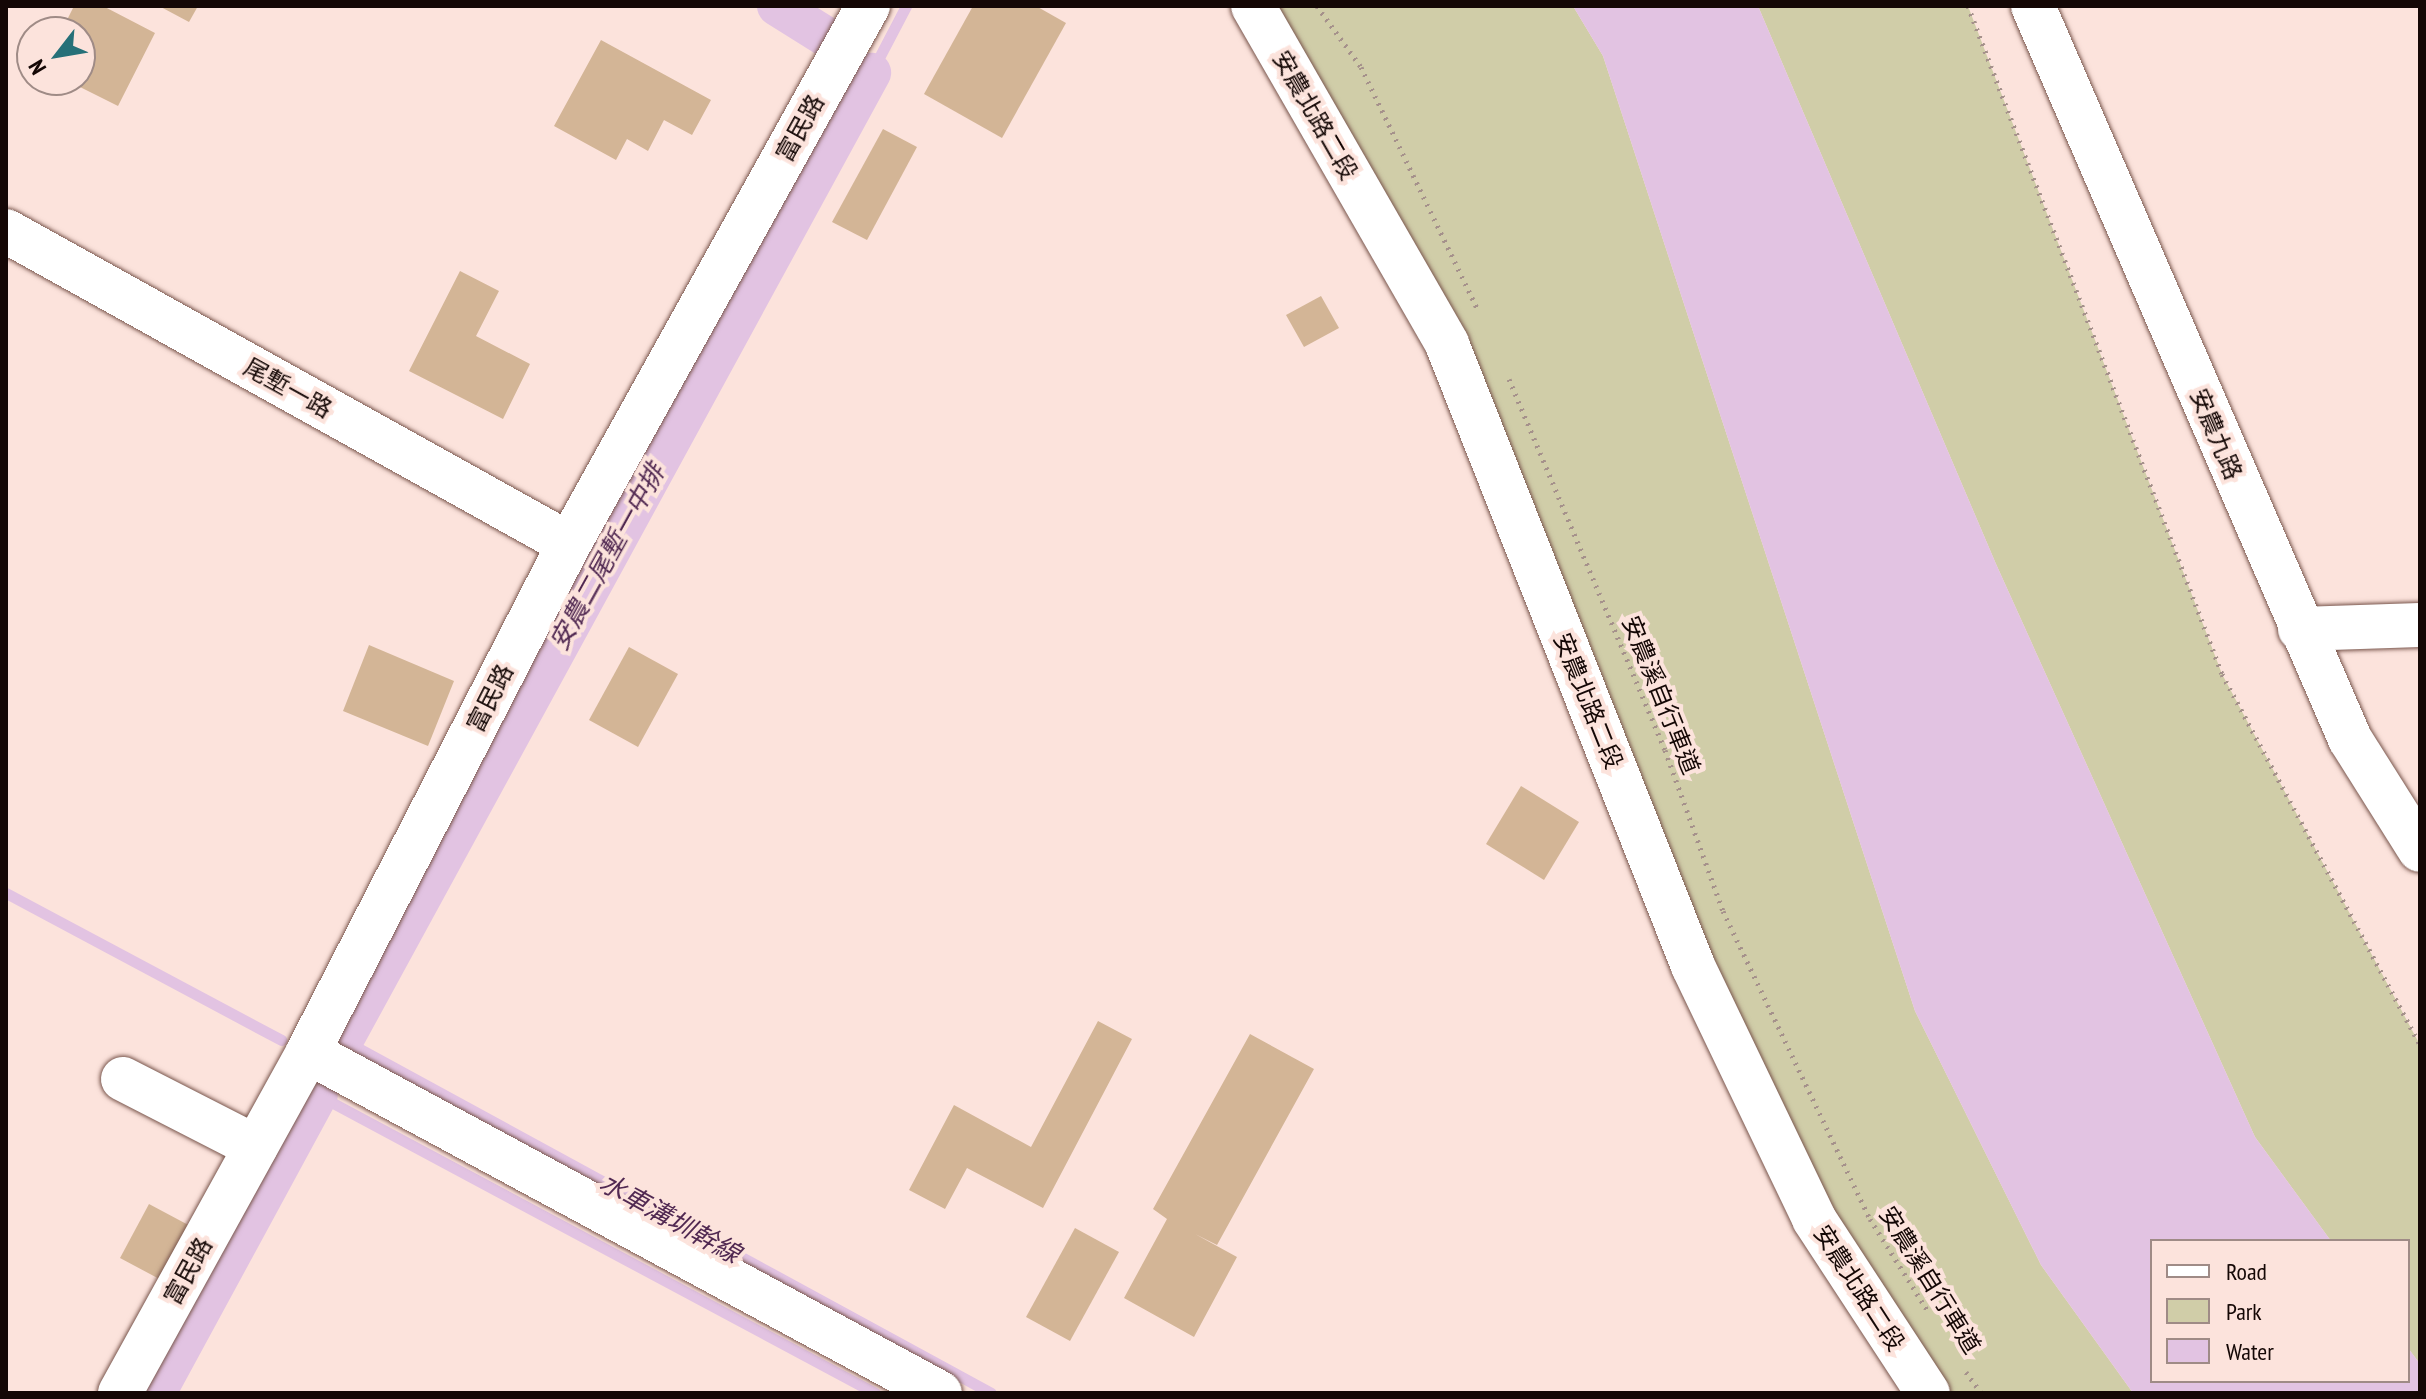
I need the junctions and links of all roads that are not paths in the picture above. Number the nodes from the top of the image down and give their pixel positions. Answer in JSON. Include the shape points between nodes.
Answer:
{"nodes":[{"id":1,"x":868,"y":6,"type":"edge"},
{"id":2,"x":1253,"y":6,"type":"edge"},
{"id":3,"x":2033,"y":6,"type":"edge"},
{"id":4,"x":6,"y":231,"type":"edge"},
{"id":5,"x":569,"y":544,"type":"junction"},
{"id":6,"x":2420,"y":625,"type":"edge"},
{"id":7,"x":2300,"y":629,"type":"junction"},
{"id":8,"x":2420,"y":850,"type":"edge"},
{"id":9,"x":308,"y":1052,"type":"junction"},
{"id":10,"x":123,"y":1079,"type":"dead end"},
{"id":11,"x":256,"y":1147,"type":"junction"},
{"id":12,"x":120,"y":1393,"type":"edge"},
{"id":13,"x":940,"y":1393,"type":"edge"},
{"id":14,"x":1928,"y":1393,"type":"edge"}],
"edges":[{"from":1,"to":5,"type":"street","name":"富民路"},
{"from":2,"to":14,"type":"street","name":"安農北路二段","via":[[1447,344],[1693,966],[1814,1219]]},
{"from":3,"to":7,"type":"street","name":"安農九路"},
{"from":4,"to":5,"type":"street","name":"尾塹一路"},
{"from":5,"to":9,"type":"street","name":"富民路"},
{"from":6,"to":7,"type":"street"},
{"from":7,"to":8,"type":"street","name":"安農九路","via":[[2350,739]]},
{"from":9,"to":11,"type":"street","name":"富民路"},
{"from":9,"to":13,"type":"street"},
{"from":10,"to":11,"type":"street"},
{"from":11,"to":12,"type":"street","name":"富民路"}]}
